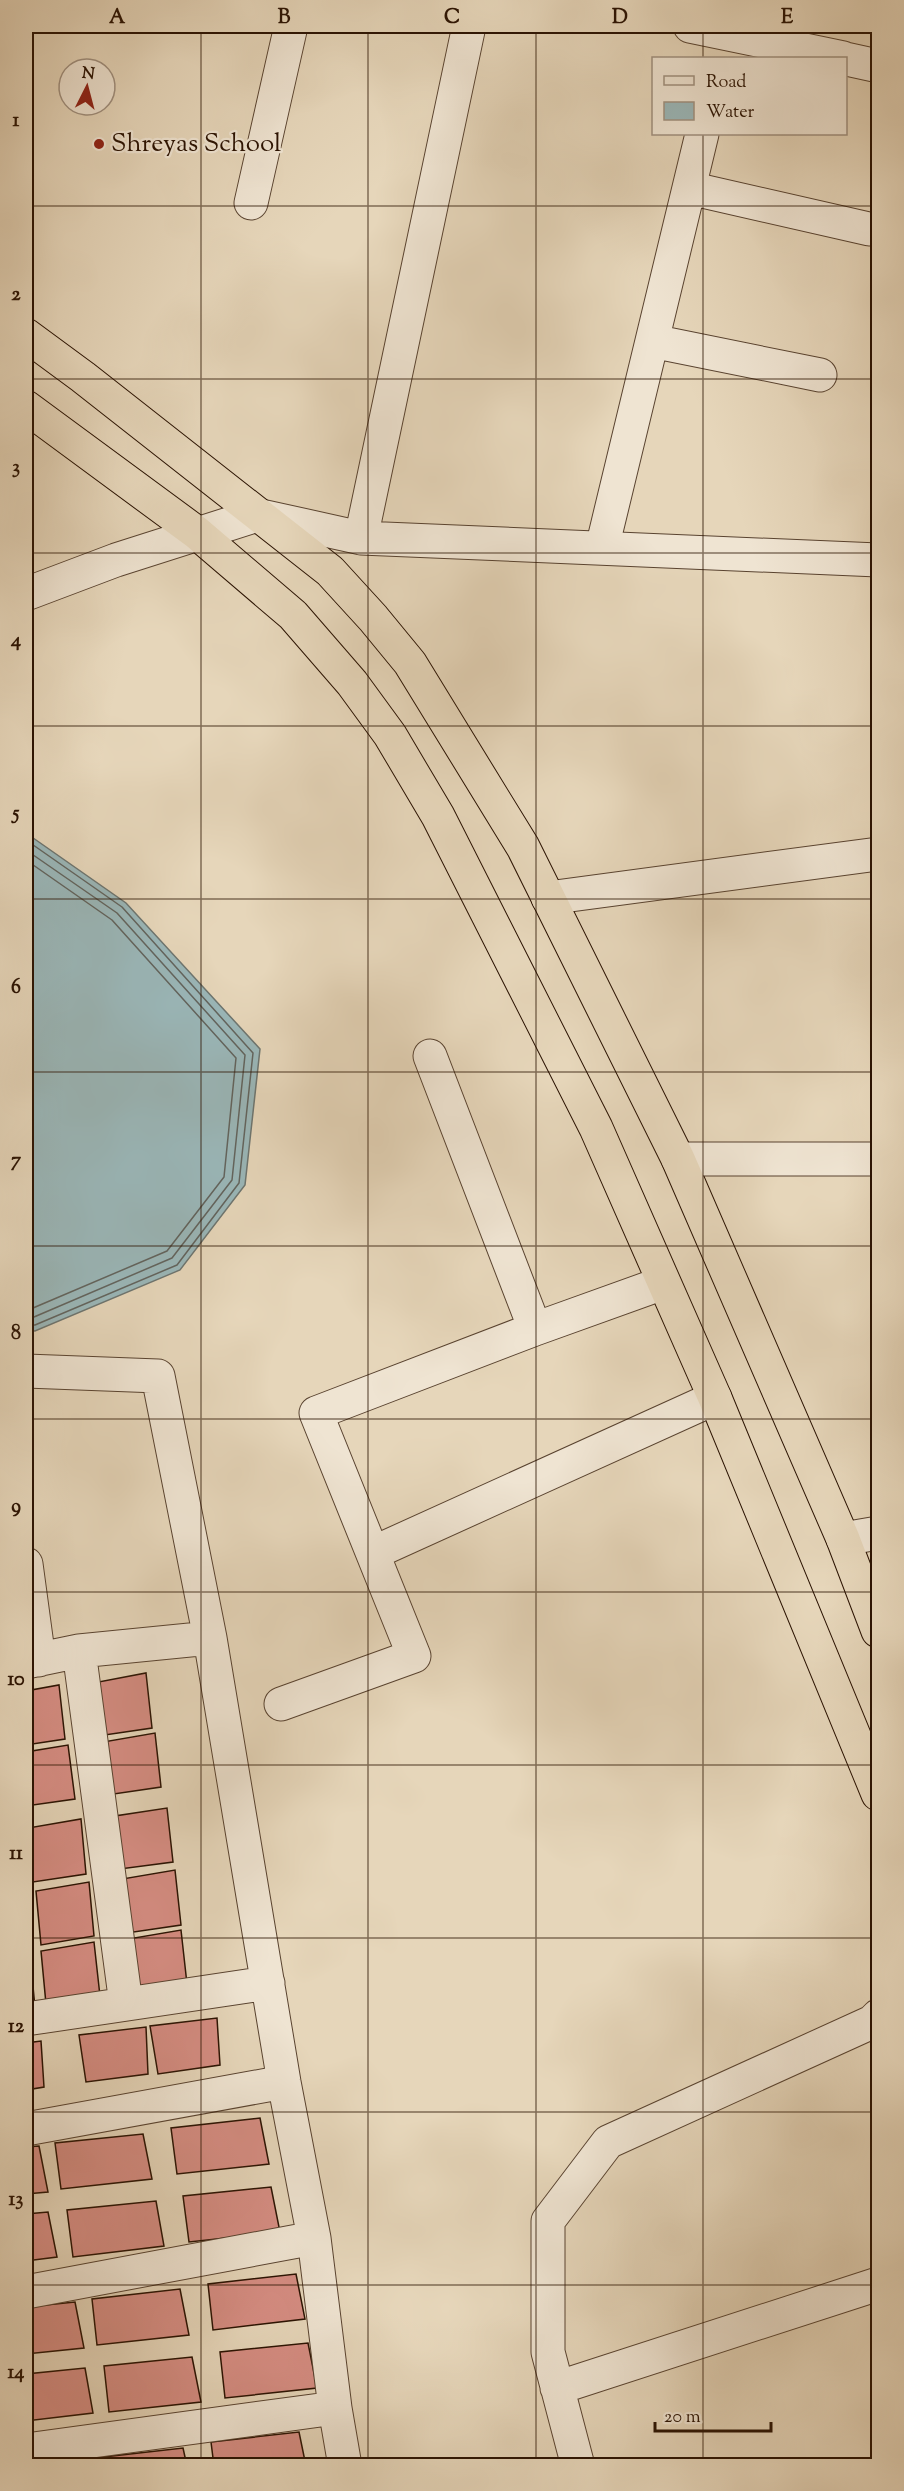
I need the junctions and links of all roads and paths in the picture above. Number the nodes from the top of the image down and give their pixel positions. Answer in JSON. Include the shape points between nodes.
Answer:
{"nodes":[{"id":1,"x":291,"y":26,"type":"edge"},
{"id":2,"x":469,"y":26,"type":"edge"},
{"id":3,"x":690,"y":26,"type":"edge"},
{"id":4,"x":724,"y":46,"type":"edge"},
{"id":5,"x":826,"y":57,"type":"edge"},
{"id":6,"x":847,"y":60,"type":"edge"},
{"id":7,"x":879,"y":66,"type":"edge"},
{"id":8,"x":702,"y":135,"type":"edge"},
{"id":9,"x":689,"y":188,"type":"junction"},
{"id":10,"x":251,"y":203,"type":"dead end"},
{"id":11,"x":869,"y":229,"type":"dead end"},
{"id":12,"x":26,"y":335,"type":"edge"},
{"id":13,"x":652,"y":341,"type":"junction"},
{"id":14,"x":820,"y":375,"type":"dead end"},
{"id":15,"x":26,"y":407,"type":"edge"},
{"id":16,"x":257,"y":515,"type":"junction"},
{"id":17,"x":197,"y":533,"type":"junction"},
{"id":18,"x":361,"y":538,"type":"junction"},
{"id":19,"x":602,"y":548,"type":"junction"},
{"id":20,"x":879,"y":560,"type":"edge"},
{"id":21,"x":26,"y":594,"type":"edge"},
{"id":22,"x":879,"y":854,"type":"edge"},
{"id":23,"x":548,"y":898,"type":"junction"},
{"id":24,"x":430,"y":1056,"type":"dead end"},
{"id":25,"x":678,"y":1159,"type":"junction"},
{"id":26,"x":879,"y":1159,"type":"edge"},
{"id":27,"x":663,"y":1283,"type":"junction"},
{"id":28,"x":535,"y":1329,"type":"junction"},
{"id":29,"x":26,"y":1371,"type":"edge"},
{"id":30,"x":715,"y":1398,"type":"junction"},
{"id":31,"x":879,"y":1533,"type":"edge"},
{"id":32,"x":843,"y":1539,"type":"junction"},
{"id":33,"x":373,"y":1553,"type":"junction"},
{"id":34,"x":26,"y":1564,"type":"edge"},
{"id":35,"x":879,"y":1632,"type":"edge"},
{"id":36,"x":210,"y":1638,"type":"junction"},
{"id":37,"x":79,"y":1652,"type":"junction"},
{"id":38,"x":32,"y":1660,"type":"edge"},
{"id":39,"x":281,"y":1704,"type":"dead end"},
{"id":40,"x":879,"y":1794,"type":"edge"},
{"id":41,"x":268,"y":1983,"type":"junction"},
{"id":42,"x":126,"y":2004,"type":"junction"},
{"id":43,"x":879,"y":2016,"type":"edge"},
{"id":44,"x":26,"y":2019,"type":"edge"},
{"id":45,"x":284,"y":2082,"type":"junction"},
{"id":46,"x":26,"y":2129,"type":"edge"},
{"id":47,"x":314,"y":2238,"type":"junction"},
{"id":48,"x":879,"y":2284,"type":"edge"},
{"id":49,"x":26,"y":2292,"type":"edge"},
{"id":50,"x":557,"y":2388,"type":"junction"},
{"id":51,"x":335,"y":2408,"type":"junction"},
{"id":52,"x":26,"y":2450,"type":"edge"},
{"id":53,"x":345,"y":2466,"type":"edge"},
{"id":54,"x":578,"y":2466,"type":"edge"}],
"edges":[{"from":1,"to":10,"type":"street"},
{"from":2,"to":18,"type":"street"},
{"from":3,"to":4,"type":"street"},
{"from":4,"to":5,"type":"street"},
{"from":6,"to":7,"type":"street"},
{"from":8,"to":9,"type":"street"},
{"from":9,"to":11,"type":"street"},
{"from":9,"to":13,"type":"street"},
{"from":12,"to":16,"type":"highway"},
{"from":13,"to":14,"type":"street"},
{"from":13,"to":19,"type":"street"},
{"from":15,"to":17,"type":"highway"},
{"from":16,"to":17,"type":"street"},
{"from":16,"to":18,"type":"street"},
{"from":16,"to":23,"type":"highway","via":[[330,571],[410,663],[523,847]]},
{"from":17,"to":21,"type":"street"},
{"from":17,"to":27,"type":"highway","via":[[293,615],[352,683],[390,735],[438,816],[596,1128]]},
{"from":18,"to":19,"type":"street"},
{"from":19,"to":20,"type":"street"},
{"from":22,"to":23,"type":"street"},
{"from":23,"to":25,"type":"highway"},
{"from":24,"to":28,"type":"street"},
{"from":25,"to":26,"type":"street"},
{"from":25,"to":32,"type":"highway"},
{"from":27,"to":28,"type":"street"},
{"from":27,"to":30,"type":"highway"},
{"from":28,"to":33,"type":"street","via":[[316,1413]]},
{"from":29,"to":36,"type":"street","via":[[158,1376]]},
{"from":30,"to":33,"type":"street"},
{"from":30,"to":40,"type":"highway"},
{"from":31,"to":32,"type":"street"},
{"from":32,"to":35,"type":"highway"},
{"from":33,"to":39,"type":"street","via":[[414,1656]]},
{"from":34,"to":38,"type":"street"},
{"from":36,"to":37,"type":"street"},
{"from":36,"to":41,"type":"street"},
{"from":37,"to":38,"type":"street"},
{"from":37,"to":42,"type":"street"},
{"from":41,"to":42,"type":"street"},
{"from":41,"to":45,"type":"street"},
{"from":42,"to":44,"type":"street"},
{"from":43,"to":50,"type":"street","via":[[608,2142],[548,2221],[548,2352]]},
{"from":45,"to":46,"type":"street"},
{"from":45,"to":47,"type":"street"},
{"from":47,"to":49,"type":"street"},
{"from":47,"to":51,"type":"street"},
{"from":48,"to":50,"type":"street"},
{"from":50,"to":54,"type":"street"},
{"from":51,"to":52,"type":"street"},
{"from":51,"to":53,"type":"street"}]}
